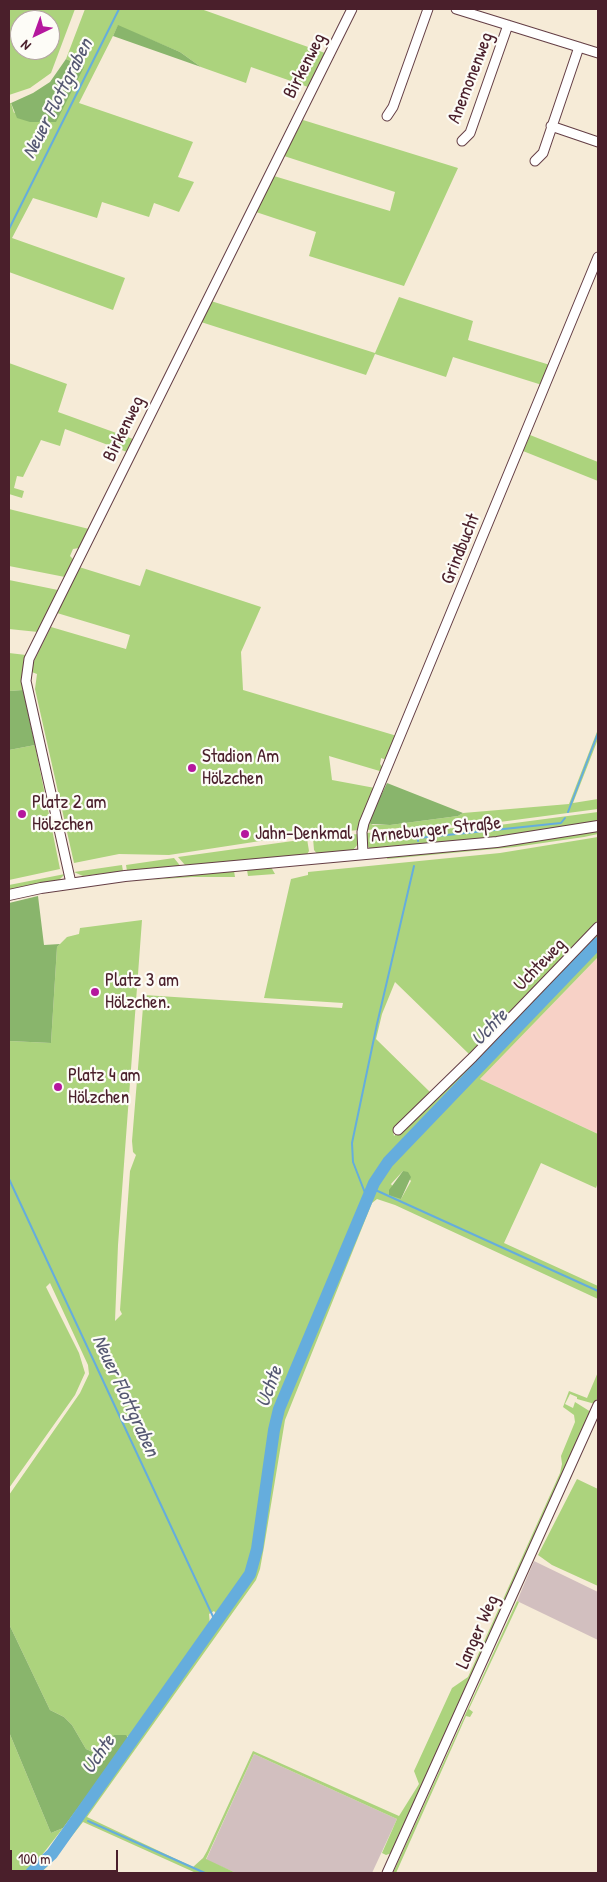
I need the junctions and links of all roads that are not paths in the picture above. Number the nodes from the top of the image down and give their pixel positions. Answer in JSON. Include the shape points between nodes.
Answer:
{"nodes":[{"id":1,"x":352,"y":9,"type":"edge"},
{"id":2,"x":428,"y":9,"type":"edge"},
{"id":3,"x":456,"y":9,"type":"edge"},
{"id":4,"x":477,"y":12,"type":"edge"},
{"id":5,"x":508,"y":25,"type":"junction"},
{"id":6,"x":579,"y":47,"type":"junction"},
{"id":7,"x":598,"y":53,"type":"edge"},
{"id":8,"x":387,"y":116,"type":"dead end"},
{"id":9,"x":552,"y":126,"type":"junction"},
{"id":10,"x":462,"y":141,"type":"dead end"},
{"id":11,"x":598,"y":142,"type":"edge"},
{"id":12,"x":535,"y":161,"type":"dead end"},
{"id":13,"x":598,"y":258,"type":"edge"},
{"id":14,"x":598,"y":826,"type":"edge"},
{"id":15,"x":363,"y":854,"type":"junction"},
{"id":16,"x":72,"y":883,"type":"junction"},
{"id":17,"x":9,"y":895,"type":"edge"},
{"id":18,"x":598,"y":927,"type":"edge"},
{"id":19,"x":398,"y":1130,"type":"dead end"},
{"id":20,"x":598,"y":1405,"type":"edge"},
{"id":21,"x":387,"y":1873,"type":"edge"}],
"edges":[{"from":1,"to":16,"type":"street","name":"Birkenweg","via":[[29,659],[26,681]]},
{"from":2,"to":8,"type":"street"},
{"from":3,"to":4,"type":"street"},
{"from":4,"to":5,"type":"street"},
{"from":5,"to":6,"type":"street"},
{"from":5,"to":10,"type":"street","name":"Anemonenweg","via":[[470,133]]},
{"from":6,"to":7,"type":"street"},
{"from":6,"to":9,"type":"street"},
{"from":9,"to":11,"type":"street"},
{"from":9,"to":12,"type":"street","via":[[543,153]]},
{"from":13,"to":15,"type":"street","name":"Grindbucht","via":[[364,823]]},
{"from":14,"to":15,"type":"main road","name":"Arneburger Straße","via":[[512,840]]},
{"from":15,"to":16,"type":"main road","name":"Arneburger Straße"},
{"from":16,"to":17,"type":"main road","name":"Arneburger Straße"},
{"from":18,"to":19,"type":"street","name":"Uchteweg"},
{"from":20,"to":21,"type":"street","name":"Langer Weg"}]}
